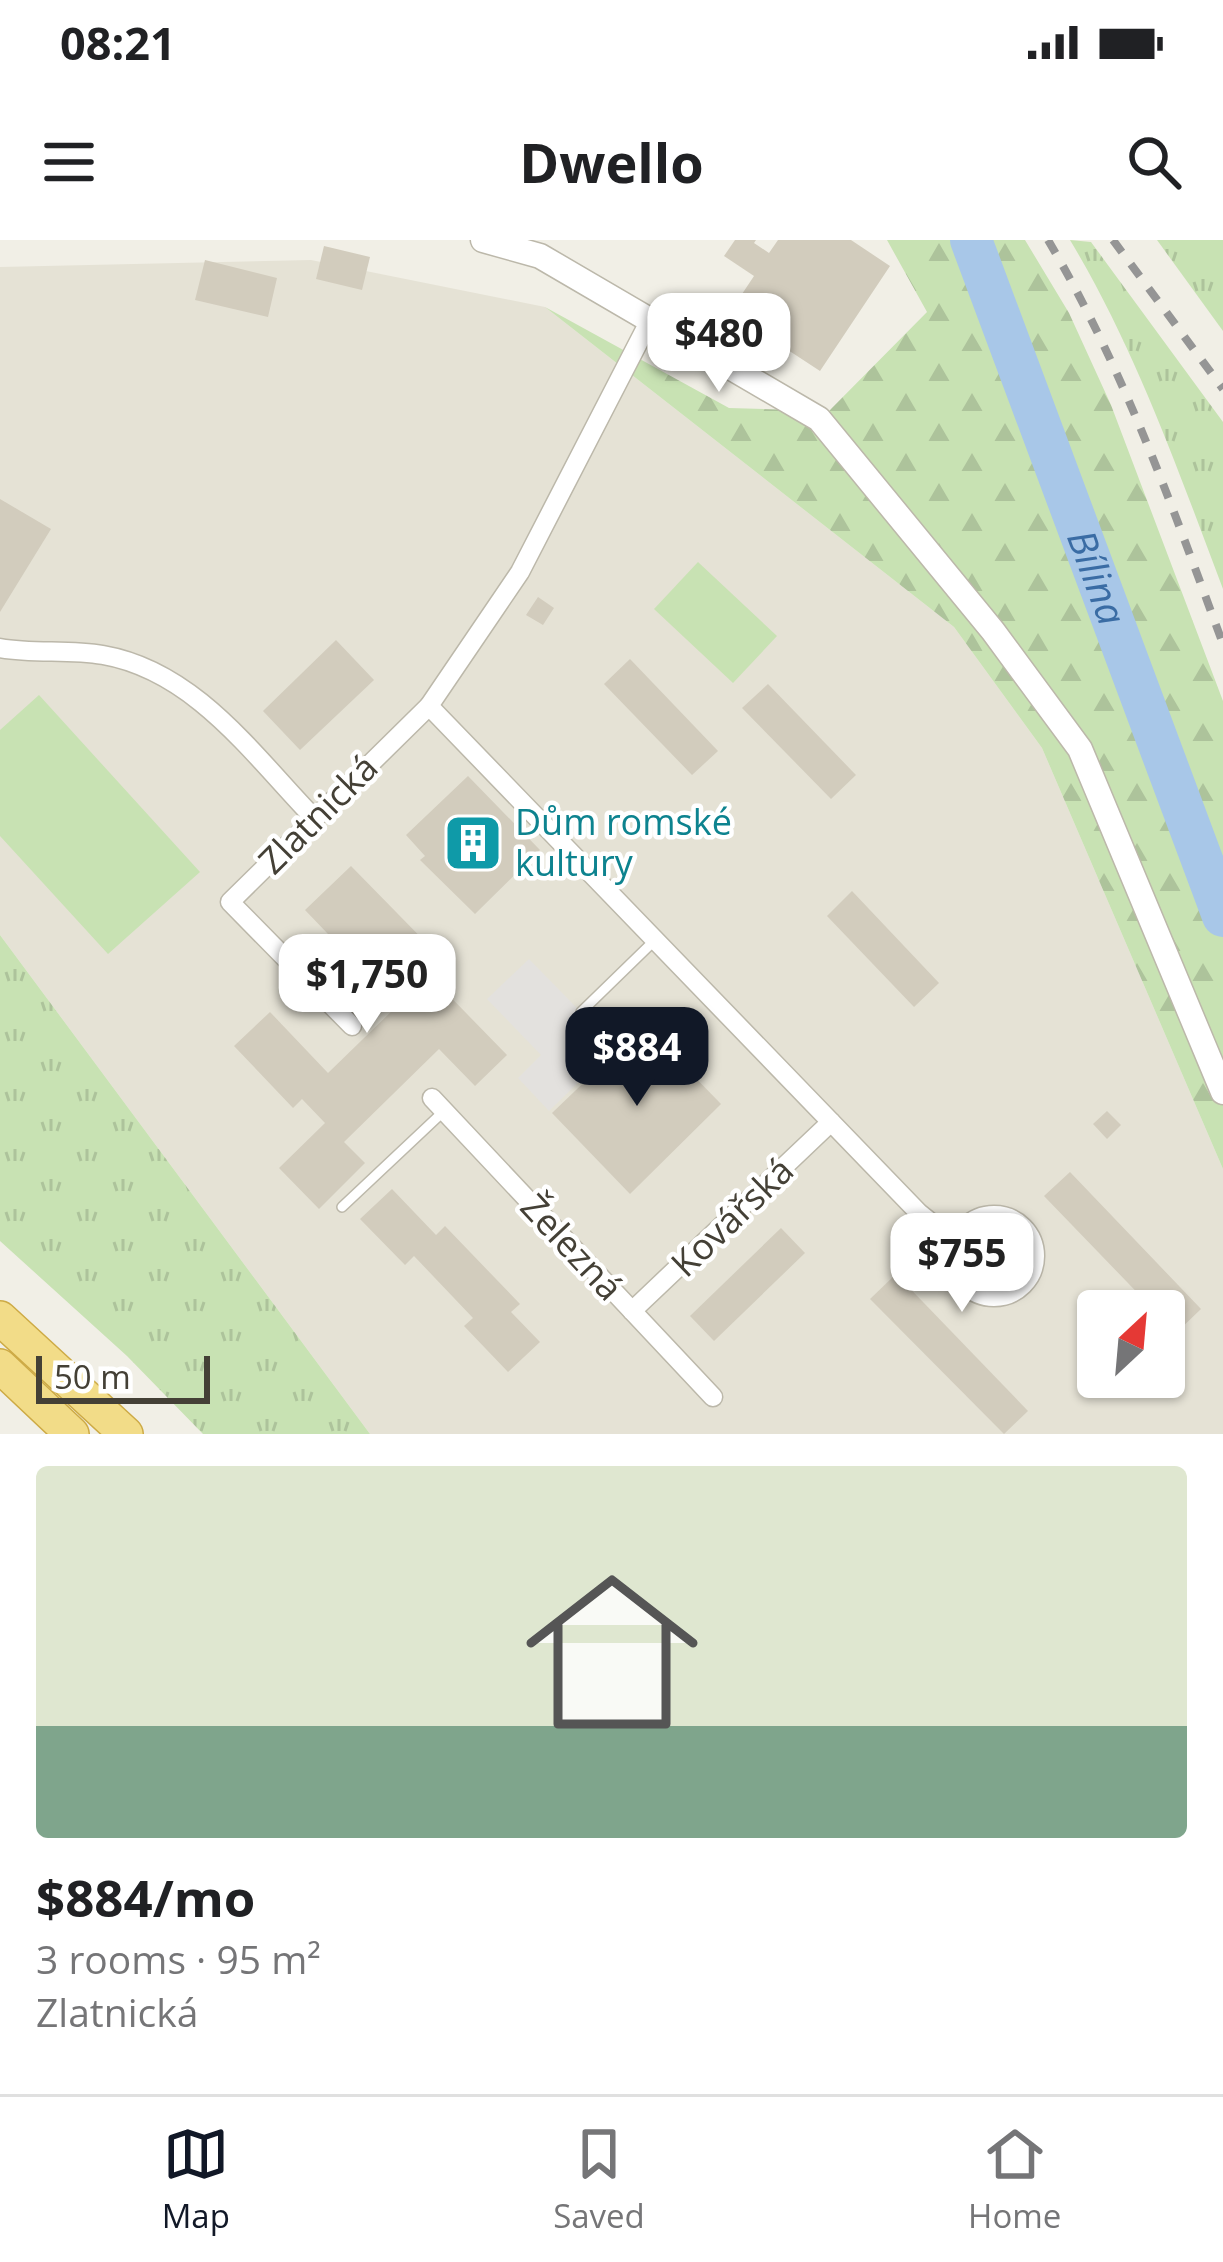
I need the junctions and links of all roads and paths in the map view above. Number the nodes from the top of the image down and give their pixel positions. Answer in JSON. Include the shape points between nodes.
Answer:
{"nodes":[{"id":1,"x":483,"y":240,"type":"edge"},
{"id":2,"x":650,"y":320,"type":"junction"},
{"id":3,"x":0,"y":648,"type":"edge"},
{"id":4,"x":429,"y":706,"type":"junction"},
{"id":5,"x":314,"y":818,"type":"junction"},
{"id":6,"x":655,"y":940,"type":"junction"},
{"id":7,"x":580,"y":1012,"type":"dead end"},
{"id":8,"x":352,"y":1025,"type":"dead end"},
{"id":9,"x":1223,"y":1092,"type":"edge"},
{"id":10,"x":438,"y":1104,"type":"joint"},
{"id":11,"x":831,"y":1122,"type":"junction"},
{"id":12,"x":342,"y":1208,"type":"dead end"},
{"id":13,"x":955,"y":1242,"type":"junction"},
{"id":14,"x":632,"y":1311,"type":"junction"},
{"id":15,"x":0,"y":1318,"type":"edge"},
{"id":16,"x":0,"y":1366,"type":"edge"},
{"id":17,"x":713,"y":1397,"type":"dead end"},
{"id":18,"x":72,"y":1434,"type":"edge"},
{"id":19,"x":126,"y":1434,"type":"edge"}],
"edges":[{"from":1,"to":2,"type":"street","via":[[540,256]]},
{"from":2,"to":4,"type":"street","name":"Zlatnická","via":[[520,572]]},
{"from":2,"to":9,"type":"street","via":[[819,419],[1080,748]]},
{"from":3,"to":5,"type":"street","via":[[105,655],[149,668],[196,694]]},
{"from":4,"to":5,"type":"street","name":"Zlatnická"},
{"from":4,"to":6,"type":"street"},
{"from":5,"to":8,"type":"street","name":"Zlatnická","via":[[230,902]]},
{"from":6,"to":7,"type":"lane"},
{"from":6,"to":11,"type":"street"},
{"from":10,"to":12,"type":"lane"},
{"from":10,"to":14,"type":"street","name":"Železná"},
{"from":11,"to":13,"type":"street"},
{"from":11,"to":14,"type":"street","name":"Kovářská"},
{"from":13,"to":13,"type":"street","via":[[955,1268],[981,1294],[1006,1295],[1033,1268],[1032,1240],[1013,1220],[986,1215]]},
{"from":14,"to":17,"type":"street","name":"Železná"},
{"from":15,"to":19,"type":"highway"},
{"from":16,"to":18,"type":"highway"}]}
